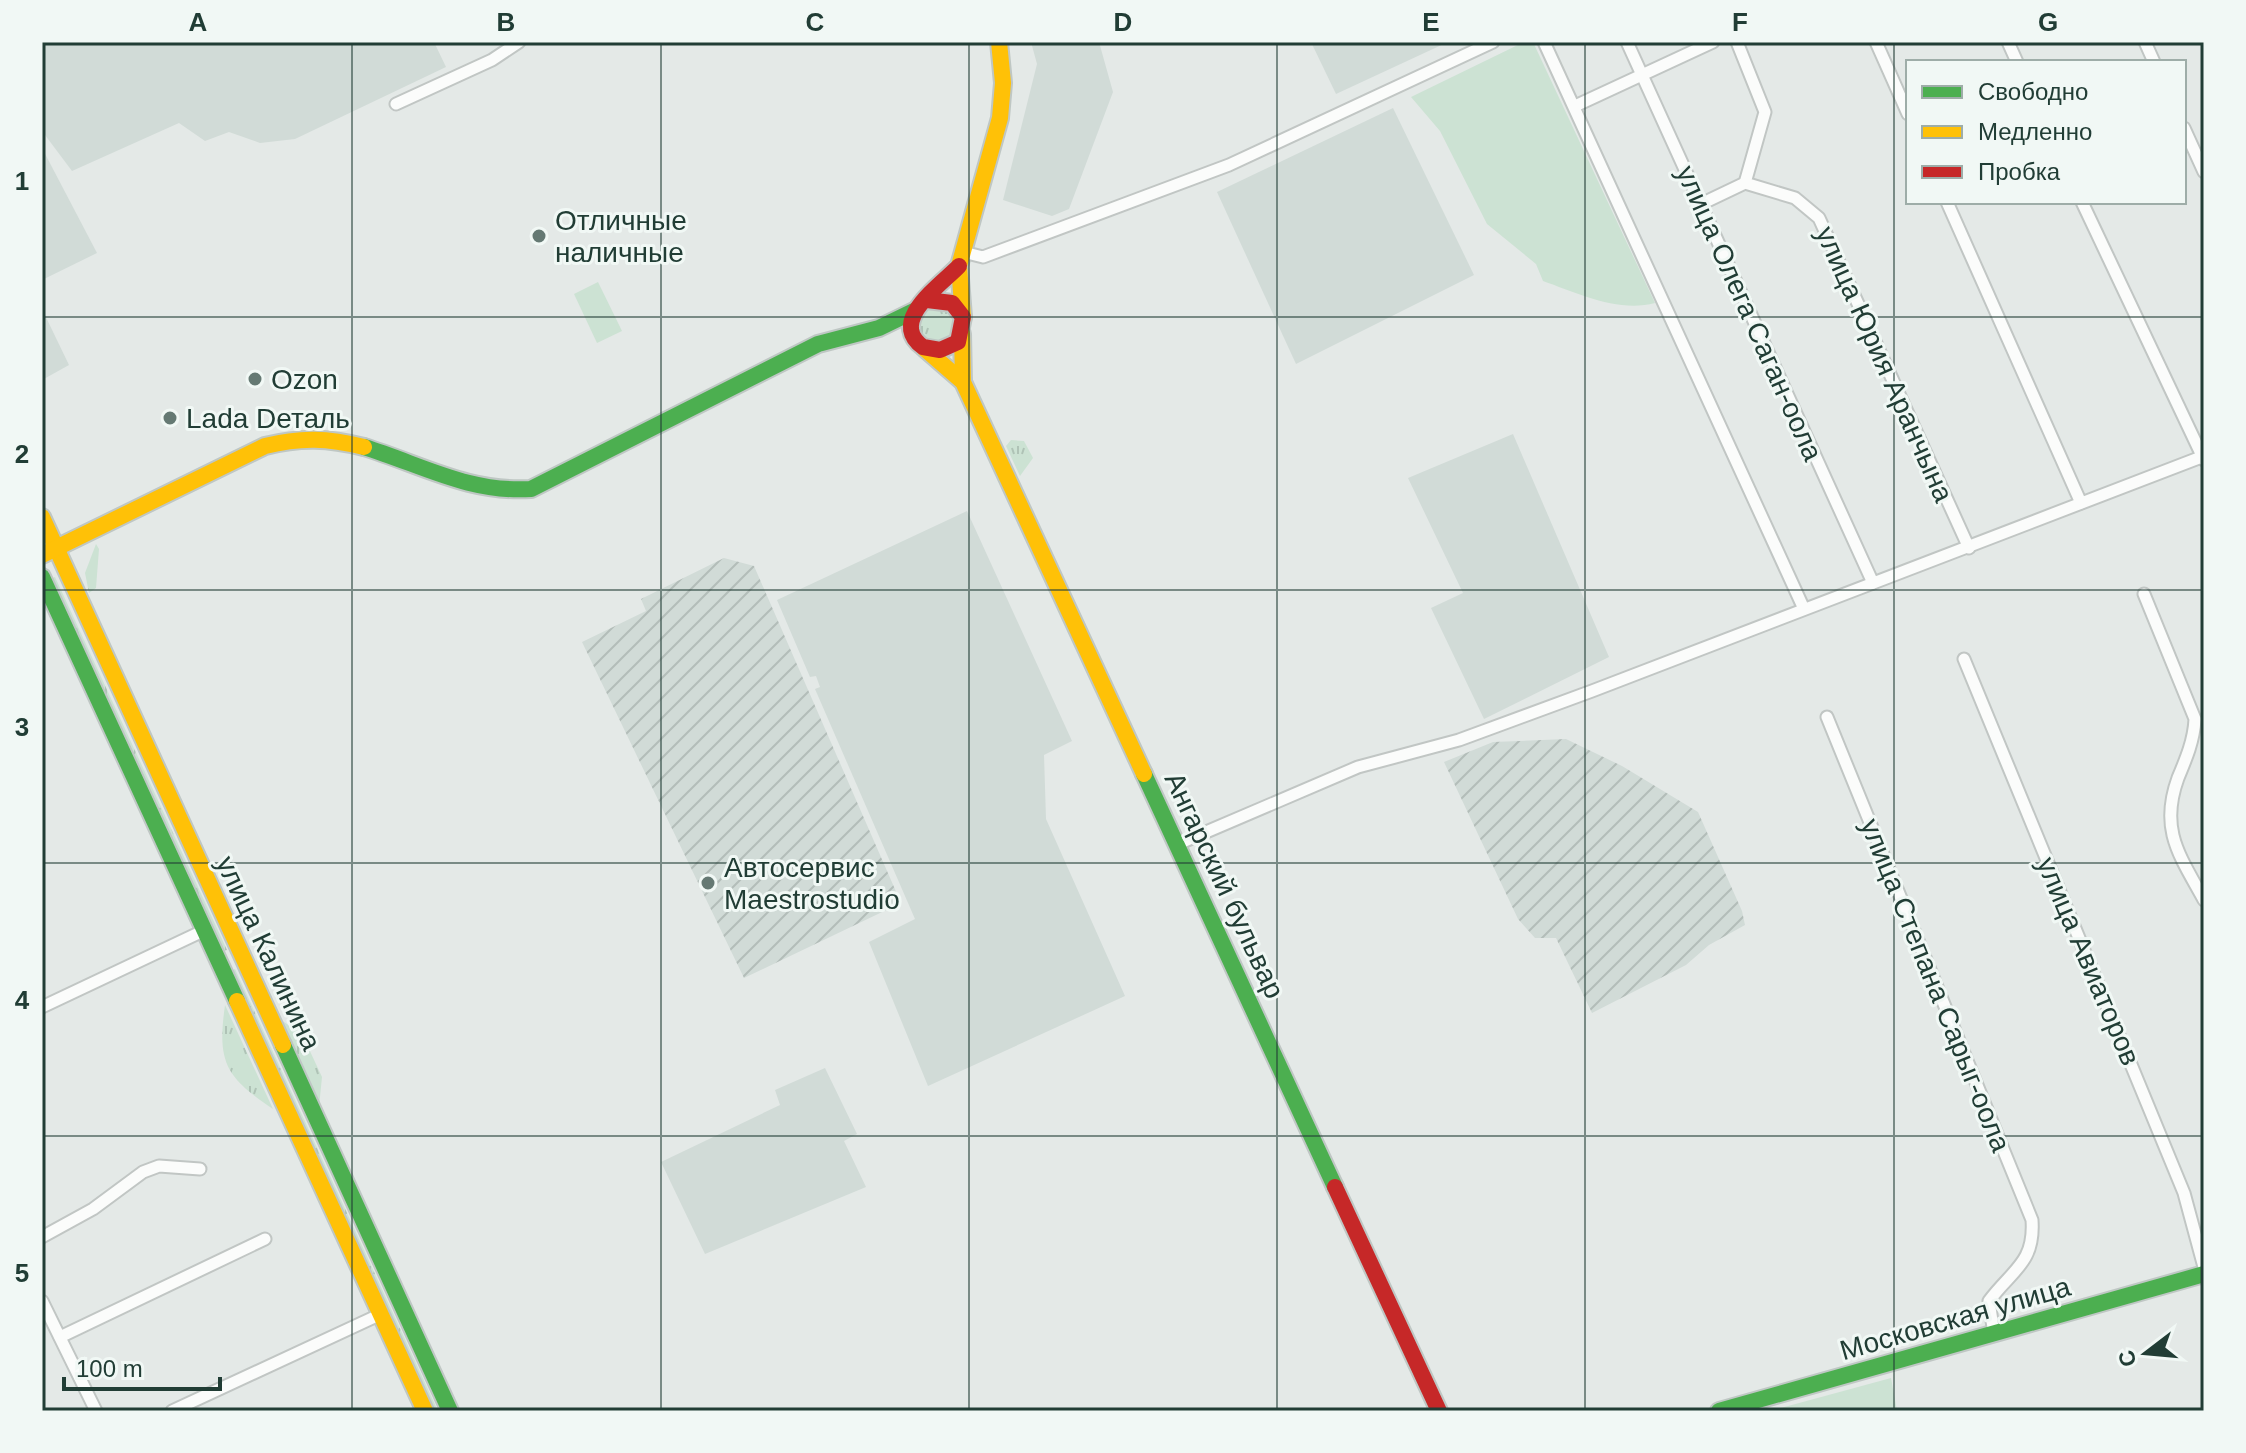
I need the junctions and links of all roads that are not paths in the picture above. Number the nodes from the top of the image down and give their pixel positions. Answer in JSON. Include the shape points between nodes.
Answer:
{"nodes":[{"id":1,"x":519,"y":42,"type":"edge"},
{"id":2,"x":999,"y":42,"type":"edge"},
{"id":3,"x":1493,"y":42,"type":"edge"},
{"id":4,"x":1544,"y":42,"type":"edge"},
{"id":5,"x":1627,"y":42,"type":"edge"},
{"id":6,"x":1713,"y":42,"type":"edge"},
{"id":7,"x":1737,"y":42,"type":"edge"},
{"id":8,"x":1876,"y":42,"type":"edge"},
{"id":9,"x":1642,"y":75,"type":"junction"},
{"id":10,"x":396,"y":104,"type":"dead end"},
{"id":11,"x":1575,"y":106,"type":"junction"},
{"id":12,"x":1906,"y":110,"type":"edge"},
{"id":13,"x":2186,"y":132,"type":"edge"},
{"id":14,"x":2204,"y":172,"type":"edge"},
{"id":15,"x":1745,"y":183,"type":"junction"},
{"id":16,"x":1701,"y":204,"type":"junction"},
{"id":17,"x":1948,"y":204,"type":"edge"},
{"id":18,"x":2083,"y":204,"type":"edge"},
{"id":19,"x":961,"y":259,"type":"junction"},
{"id":20,"x":921,"y":306,"type":"junction"},
{"id":21,"x":962,"y":326,"type":"junction"},
{"id":22,"x":877,"y":332,"type":"junction"},
{"id":23,"x":922,"y":347,"type":"junction"},
{"id":24,"x":963,"y":382,"type":"junction"},
{"id":25,"x":2203,"y":458,"type":"edge"},
{"id":26,"x":2081,"y":503,"type":"junction"},
{"id":27,"x":42,"y":517,"type":"edge"},
{"id":28,"x":1968,"y":547,"type":"junction"},
{"id":29,"x":49,"y":552,"type":"edge"},
{"id":30,"x":42,"y":577,"type":"edge"},
{"id":31,"x":1873,"y":583,"type":"junction"},
{"id":32,"x":2144,"y":594,"type":"dead end"},
{"id":33,"x":1804,"y":609,"type":"junction"},
{"id":34,"x":1964,"y":659,"type":"dead end"},
{"id":35,"x":1827,"y":717,"type":"dead end"},
{"id":36,"x":1178,"y":844,"type":"junction"},
{"id":37,"x":2204,"y":900,"type":"edge"},
{"id":38,"x":205,"y":930,"type":"junction"},
{"id":39,"x":244,"y":963,"type":"junction"},
{"id":40,"x":224,"y":971,"type":"junction"},
{"id":41,"x":42,"y":1007,"type":"edge"},
{"id":42,"x":200,"y":1169,"type":"dead end"},
{"id":43,"x":42,"y":1237,"type":"edge"},
{"id":44,"x":265,"y":1239,"type":"dead end"},
{"id":45,"x":2204,"y":1267,"type":"edge"},
{"id":46,"x":2204,"y":1274,"type":"edge"},
{"id":47,"x":42,"y":1301,"type":"edge"},
{"id":48,"x":381,"y":1314,"type":"junction"},
{"id":49,"x":1994,"y":1334,"type":"junction"},
{"id":50,"x":60,"y":1337,"type":"junction"},
{"id":51,"x":96,"y":1411,"type":"edge"},
{"id":52,"x":172,"y":1411,"type":"edge"},
{"id":53,"x":425,"y":1411,"type":"edge"},
{"id":54,"x":450,"y":1411,"type":"edge"},
{"id":55,"x":1439,"y":1411,"type":"edge"},
{"id":56,"x":1719,"y":1411,"type":"edge"}],
"edges":[{"from":1,"to":10,"type":"street"},
{"from":2,"to":19,"type":"street","via":[[1000,118]]},
{"from":3,"to":19,"type":"street","via":[[1229,165],[993,254]]},
{"from":4,"to":11,"type":"street"},
{"from":5,"to":9,"type":"street","name":"улица Олега Саган-оола"},
{"from":6,"to":9,"type":"street"},
{"from":7,"to":15,"type":"street","via":[[1765,112]]},
{"from":8,"to":12,"type":"street"},
{"from":9,"to":11,"type":"street"},
{"from":9,"to":16,"type":"street","name":"улица Олега Саган-оола"},
{"from":11,"to":33,"type":"street"},
{"from":13,"to":14,"type":"street"},
{"from":15,"to":16,"type":"street"},
{"from":15,"to":28,"type":"street","name":"улица Юрия Аранчына","via":[[1795,198],[1819,218]]},
{"from":16,"to":31,"type":"street","name":"улица Олега Саган-оола"},
{"from":17,"to":26,"type":"street"},
{"from":18,"to":25,"type":"street"},
{"from":19,"to":20,"type":"street"},
{"from":19,"to":21,"type":"street","name":"Ангарский бульвар"},
{"from":20,"to":21,"type":"street","via":[[952,303]]},
{"from":20,"to":22,"type":"street"},
{"from":20,"to":23,"type":"street","via":[[910,328]]},
{"from":21,"to":23,"type":"street","via":[[958,342],[943,351]]},
{"from":21,"to":24,"type":"street","name":"Ангарский бульвар"},
{"from":22,"to":23,"type":"street"},
{"from":22,"to":29,"type":"street","via":[[818,344],[531,489],[494,491],[339,440],[303,436],[265,446]]},
{"from":23,"to":24,"type":"street","name":"Ангарский бульвар"},
{"from":24,"to":36,"type":"street","name":"Ангарский бульвар"},
{"from":25,"to":26,"type":"street"},
{"from":26,"to":28,"type":"street"},
{"from":27,"to":29,"type":"street","name":"улица Калинина"},
{"from":28,"to":31,"type":"street"},
{"from":29,"to":39,"type":"street","name":"улица Калинина"},
{"from":30,"to":38,"type":"street","name":"улица Калинина"},
{"from":31,"to":33,"type":"street"},
{"from":32,"to":37,"type":"street","via":[[2195,719],[2172,793],[2169,830]]},
{"from":33,"to":36,"type":"street","via":[[1459,740],[1358,767]]},
{"from":34,"to":45,"type":"street","name":"улица Авиаторов","via":[[2173,1164]]},
{"from":35,"to":49,"type":"street","name":"улица Степана Сарыг-оола","via":[[2032,1220],[2029,1255],[1989,1301]]},
{"from":36,"to":55,"type":"street","name":"Ангарский бульвар"},
{"from":38,"to":40,"type":"street","name":"улица Калинина"},
{"from":38,"to":41,"type":"street"},
{"from":39,"to":40,"type":"street"},
{"from":39,"to":54,"type":"street","name":"улица Калинина"},
{"from":40,"to":48,"type":"street","name":"улица Калинина"},
{"from":42,"to":43,"type":"street","via":[[159,1166],[143,1172],[93,1209]]},
{"from":44,"to":50,"type":"street"},
{"from":46,"to":49,"type":"street","name":"Московская улица"},
{"from":47,"to":50,"type":"street"},
{"from":48,"to":52,"type":"street"},
{"from":48,"to":53,"type":"street","name":"улица Калинина"},
{"from":49,"to":56,"type":"street","name":"Московская улица"},
{"from":50,"to":51,"type":"street"}]}
